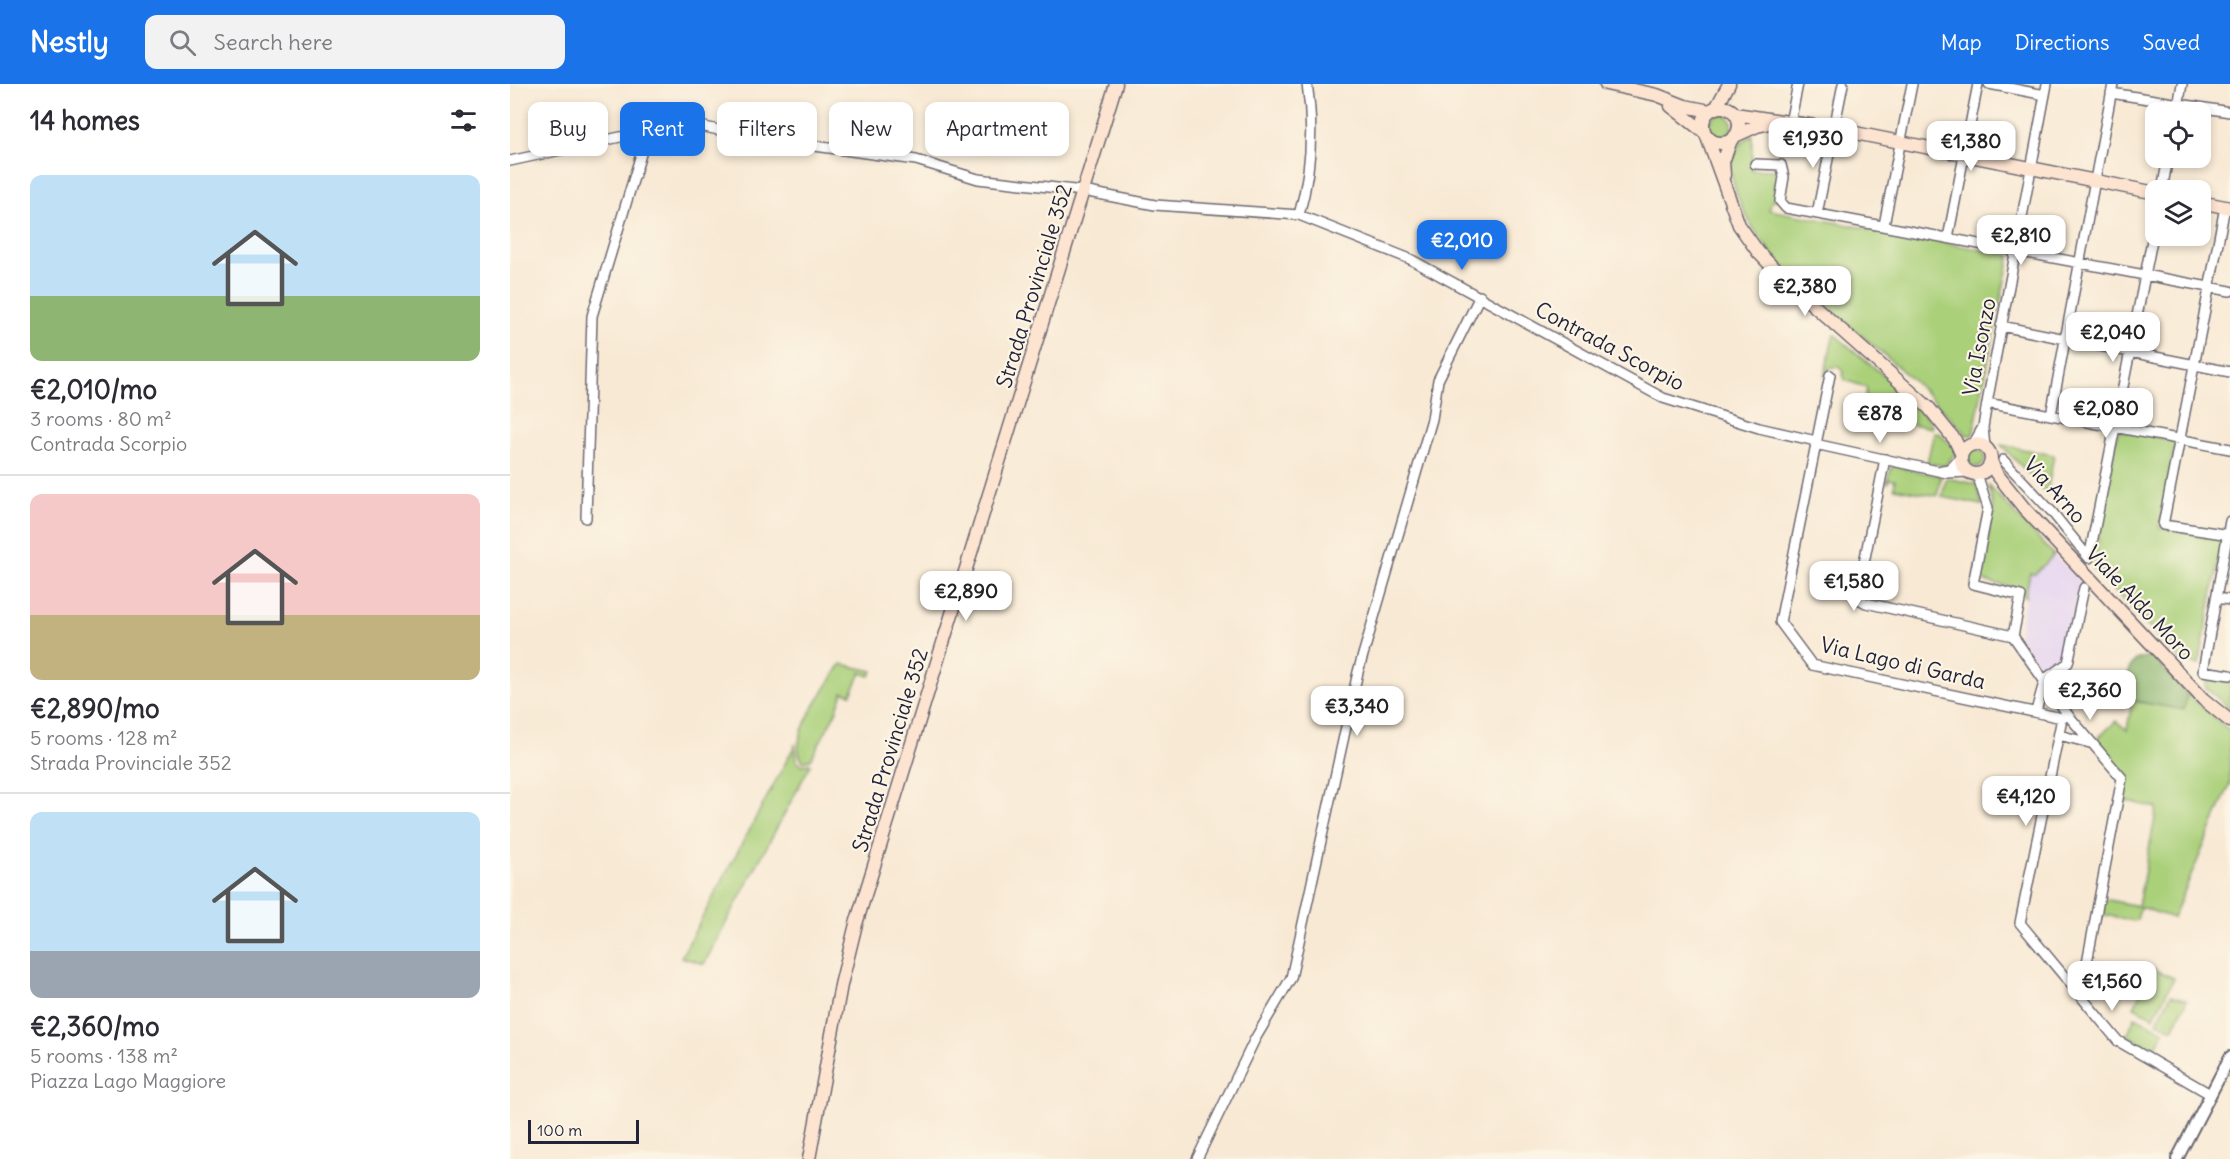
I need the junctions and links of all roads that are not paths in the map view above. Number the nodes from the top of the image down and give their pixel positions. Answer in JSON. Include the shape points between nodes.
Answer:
{"nodes":[{"id":1,"x":1116,"y":84,"type":"edge"},
{"id":2,"x":1307,"y":84,"type":"edge"},
{"id":3,"x":1606,"y":84,"type":"edge"},
{"id":4,"x":1730,"y":84,"type":"edge"},
{"id":5,"x":1798,"y":84,"type":"edge"},
{"id":6,"x":1844,"y":84,"type":"edge"},
{"id":7,"x":1912,"y":84,"type":"edge"},
{"id":8,"x":1978,"y":84,"type":"edge"},
{"id":9,"x":1989,"y":84,"type":"edge"},
{"id":10,"x":2047,"y":84,"type":"edge"},
{"id":11,"x":2182,"y":84,"type":"edge"},
{"id":12,"x":2112,"y":88,"type":"edge"},
{"id":13,"x":1637,"y":90,"type":"junction"},
{"id":14,"x":2045,"y":95,"type":"junction"},
{"id":15,"x":2158,"y":102,"type":"edge"},
{"id":16,"x":2179,"y":102,"type":"edge"},
{"id":17,"x":1713,"y":110,"type":"junction"},
{"id":18,"x":2211,"y":111,"type":"edge"},
{"id":19,"x":2230,"y":112,"type":"edge"},
{"id":20,"x":1733,"y":113,"type":"junction"},
{"id":21,"x":1790,"y":123,"type":"junction"},
{"id":22,"x":705,"y":126,"type":"edge"},
{"id":23,"x":1835,"y":129,"type":"junction"},
{"id":24,"x":1706,"y":134,"type":"junction"},
{"id":25,"x":620,"y":137,"type":"edge"},
{"id":26,"x":1733,"y":138,"type":"junction"},
{"id":27,"x":1900,"y":143,"type":"junction"},
{"id":28,"x":1964,"y":155,"type":"junction"},
{"id":29,"x":640,"y":156,"type":"edge"},
{"id":30,"x":510,"y":161,"type":"edge"},
{"id":31,"x":1755,"y":164,"type":"dead end"},
{"id":32,"x":2032,"y":169,"type":"junction"},
{"id":33,"x":2095,"y":181,"type":"junction"},
{"id":34,"x":1083,"y":191,"type":"junction"},
{"id":35,"x":2145,"y":191,"type":"edge"},
{"id":36,"x":1726,"y":194,"type":"junction"},
{"id":37,"x":2211,"y":204,"type":"edge"},
{"id":38,"x":2227,"y":208,"type":"edge"},
{"id":39,"x":1817,"y":214,"type":"junction"},
{"id":40,"x":1299,"y":215,"type":"junction"},
{"id":41,"x":1884,"y":225,"type":"junction"},
{"id":42,"x":1948,"y":238,"type":"junction"},
{"id":43,"x":2150,"y":246,"type":"edge"},
{"id":44,"x":2015,"y":251,"type":"junction"},
{"id":45,"x":2078,"y":263,"type":"junction"},
{"id":46,"x":2143,"y":275,"type":"junction"},
{"id":47,"x":2210,"y":287,"type":"junction"},
{"id":48,"x":2230,"y":291,"type":"edge"},
{"id":49,"x":1480,"y":296,"type":"junction"},
{"id":50,"x":2001,"y":326,"type":"junction"},
{"id":51,"x":2065,"y":340,"type":"junction"},
{"id":52,"x":2129,"y":352,"type":"junction"},
{"id":53,"x":2194,"y":364,"type":"junction"},
{"id":54,"x":2230,"y":372,"type":"edge"},
{"id":55,"x":1830,"y":375,"type":"dead end"},
{"id":56,"x":1987,"y":403,"type":"junction"},
{"id":57,"x":2051,"y":415,"type":"junction"},
{"id":58,"x":2114,"y":427,"type":"junction"},
{"id":59,"x":2180,"y":439,"type":"junction"},
{"id":60,"x":1815,"y":442,"type":"junction"},
{"id":61,"x":1970,"y":449,"type":"junction"},
{"id":62,"x":2230,"y":449,"type":"edge"},
{"id":63,"x":1885,"y":459,"type":"junction"},
{"id":64,"x":1997,"y":461,"type":"junction"},
{"id":65,"x":1939,"y":471,"type":"junction"},
{"id":66,"x":1976,"y":473,"type":"junction"},
{"id":67,"x":2024,"y":508,"type":"junction"},
{"id":68,"x":586,"y":518,"type":"dead end"},
{"id":69,"x":2230,"y":521,"type":"edge"},
{"id":70,"x":2229,"y":535,"type":"edge"},
{"id":71,"x":2084,"y":588,"type":"dead end"},
{"id":72,"x":2216,"y":598,"type":"junction"},
{"id":73,"x":2230,"y":600,"type":"edge"},
{"id":74,"x":2013,"y":636,"type":"junction"},
{"id":75,"x":2230,"y":675,"type":"edge"},
{"id":76,"x":2045,"y":679,"type":"junction"},
{"id":77,"x":2036,"y":711,"type":"junction"},
{"id":78,"x":2065,"y":716,"type":"junction"},
{"id":79,"x":2230,"y":721,"type":"edge"},
{"id":80,"x":2059,"y":735,"type":"junction"},
{"id":81,"x":2091,"y":743,"type":"junction"},
{"id":82,"x":2081,"y":994,"type":"junction"},
{"id":83,"x":2230,"y":1058,"type":"edge"},
{"id":84,"x":2210,"y":1094,"type":"junction"},
{"id":85,"x":809,"y":1159,"type":"edge"},
{"id":86,"x":1197,"y":1159,"type":"edge"},
{"id":87,"x":2177,"y":1159,"type":"edge"}],
"edges":[{"from":1,"to":34,"type":"main road","name":"Strada Provinciale 352"},
{"from":2,"to":40,"type":"street","via":[[1312,117],[1307,187]]},
{"from":3,"to":13,"type":"main road"},
{"from":4,"to":17,"type":"main road","name":"Viale Aldo Moro"},
{"from":4,"to":20,"type":"main road","name":"Viale Aldo Moro"},
{"from":5,"to":21,"type":"street"},
{"from":6,"to":23,"type":"street"},
{"from":7,"to":27,"type":"street"},
{"from":8,"to":28,"type":"street"},
{"from":9,"to":14,"type":"street"},
{"from":10,"to":14,"type":"street","name":"Via Isonzo"},
{"from":11,"to":16,"type":"street"},
{"from":12,"to":15,"type":"street"},
{"from":12,"to":33,"type":"street"},
{"from":13,"to":17,"type":"main road","via":[[1685,106]]},
{"from":13,"to":24,"type":"main road","via":[[1670,106]]},
{"from":14,"to":32,"type":"street","name":"Via Isonzo"},
{"from":17,"to":20,"type":"main road","via":[[1724,108]]},
{"from":17,"to":24,"type":"main road","name":"Viale Aldo Moro","via":[[1704,120]]},
{"from":18,"to":19,"type":"street"},
{"from":20,"to":21,"type":"main road"},
{"from":20,"to":26,"type":"main road","name":"Viale Aldo Moro","via":[[1739,123]]},
{"from":21,"to":23,"type":"main road"},
{"from":21,"to":26,"type":"main road","via":[[1760,125]]},
{"from":22,"to":34,"type":"street","name":"Contrada Scorpio","via":[[757,138],[916,160],[978,179]]},
{"from":23,"to":27,"type":"main road"},
{"from":23,"to":39,"type":"street"},
{"from":24,"to":26,"type":"main road","via":[[1721,143]]},
{"from":24,"to":36,"type":"main road","name":"Viale Aldo Moro"},
{"from":25,"to":30,"type":"street","name":"Contrada Scorpio"},
{"from":26,"to":36,"type":"main road","name":"Viale Aldo Moro","via":[[1723,166]]},
{"from":27,"to":28,"type":"main road"},
{"from":27,"to":41,"type":"street"},
{"from":28,"to":32,"type":"main road"},
{"from":28,"to":42,"type":"street"},
{"from":29,"to":68,"type":"street","via":[[592,315]]},
{"from":31,"to":39,"type":"street","via":[[1781,165],[1783,207]]},
{"from":32,"to":33,"type":"main road"},
{"from":32,"to":44,"type":"street","name":"Via Isonzo"},
{"from":33,"to":35,"type":"main road"},
{"from":33,"to":45,"type":"street"},
{"from":34,"to":40,"type":"street","name":"Contrada Scorpio","via":[[1155,205]]},
{"from":34,"to":85,"type":"main road","name":"Strada Provinciale 352","via":[[856,924]]},
{"from":36,"to":61,"type":"main road","name":"Viale Aldo Moro","via":[[1746,236],[1767,263]]},
{"from":37,"to":38,"type":"main road"},
{"from":38,"to":47,"type":"street"},
{"from":39,"to":41,"type":"street"},
{"from":40,"to":49,"type":"street","name":"Contrada Scorpio","via":[[1387,248]]},
{"from":41,"to":42,"type":"street"},
{"from":42,"to":44,"type":"street"},
{"from":43,"to":46,"type":"street","name":"Via Arno"},
{"from":44,"to":45,"type":"street"},
{"from":44,"to":50,"type":"street","name":"Via Isonzo"},
{"from":45,"to":46,"type":"street"},
{"from":45,"to":51,"type":"street"},
{"from":46,"to":47,"type":"street"},
{"from":46,"to":52,"type":"street","name":"Via Arno"},
{"from":47,"to":48,"type":"street"},
{"from":47,"to":53,"type":"street"},
{"from":49,"to":60,"type":"street","name":"Contrada Scorpio","via":[[1664,398]]},
{"from":49,"to":86,"type":"street","via":[[1438,380],[1432,419],[1354,688],[1292,978],[1256,1039]]},
{"from":50,"to":51,"type":"street"},
{"from":50,"to":56,"type":"street","name":"Via Isonzo"},
{"from":51,"to":52,"type":"street"},
{"from":51,"to":57,"type":"street"},
{"from":52,"to":53,"type":"street"},
{"from":52,"to":58,"type":"street","name":"Via Arno"},
{"from":53,"to":54,"type":"street"},
{"from":53,"to":59,"type":"street"},
{"from":55,"to":60,"type":"street","name":"Via Lago di Garda"},
{"from":56,"to":57,"type":"street"},
{"from":56,"to":61,"type":"street","name":"Via Isonzo","via":[[1983,427]]},
{"from":57,"to":58,"type":"street"},
{"from":58,"to":59,"type":"street"},
{"from":58,"to":64,"type":"street","name":"Via Arno","via":[[2089,558],[2052,512]]},
{"from":59,"to":62,"type":"street"},
{"from":59,"to":70,"type":"street","via":[[2163,525]]},
{"from":60,"to":63,"type":"street","name":"Contrada Scorpio"},
{"from":60,"to":77,"type":"street","name":"Via Lago di Garda","via":[[1780,622],[1812,664]]},
{"from":61,"to":64,"type":"main road","name":"Viale Aldo Moro","via":[[1990,453]]},
{"from":61,"to":65,"type":"street","via":[[1949,469]]},
{"from":61,"to":66,"type":"main road","name":"Viale Aldo Moro","via":[[1962,467]]},
{"from":63,"to":65,"type":"street","name":"Contrada Scorpio"},
{"from":63,"to":74,"type":"street","via":[[1859,599]]},
{"from":64,"to":66,"type":"main road"},
{"from":64,"to":67,"type":"main road","name":"Viale Aldo Moro","via":[[1996,473]]},
{"from":65,"to":66,"type":"street","name":"Contrada Scorpio"},
{"from":66,"to":67,"type":"main road","name":"Viale Aldo Moro","via":[[1998,485]]},
{"from":66,"to":74,"type":"street","via":[[1988,508],[1973,584],[2021,596]]},
{"from":67,"to":79,"type":"main road","name":"Viale Aldo Moro","via":[[2190,685]]},
{"from":69,"to":70,"type":"street"},
{"from":70,"to":72,"type":"street"},
{"from":71,"to":76,"type":"street","via":[[2068,663]]},
{"from":72,"to":73,"type":"street"},
{"from":72,"to":75,"type":"street","via":[[2203,671]]},
{"from":74,"to":76,"type":"street"},
{"from":76,"to":77,"type":"street"},
{"from":76,"to":78,"type":"street"},
{"from":77,"to":78,"type":"street","name":"Via Lago di Garda"},
{"from":78,"to":80,"type":"street"},
{"from":78,"to":81,"type":"street"},
{"from":80,"to":81,"type":"street"},
{"from":80,"to":82,"type":"street","via":[[2020,923]]},
{"from":81,"to":82,"type":"street","via":[[2122,778]]},
{"from":82,"to":84,"type":"street","via":[[2123,1046]]},
{"from":83,"to":84,"type":"street"},
{"from":84,"to":87,"type":"street"}]}
